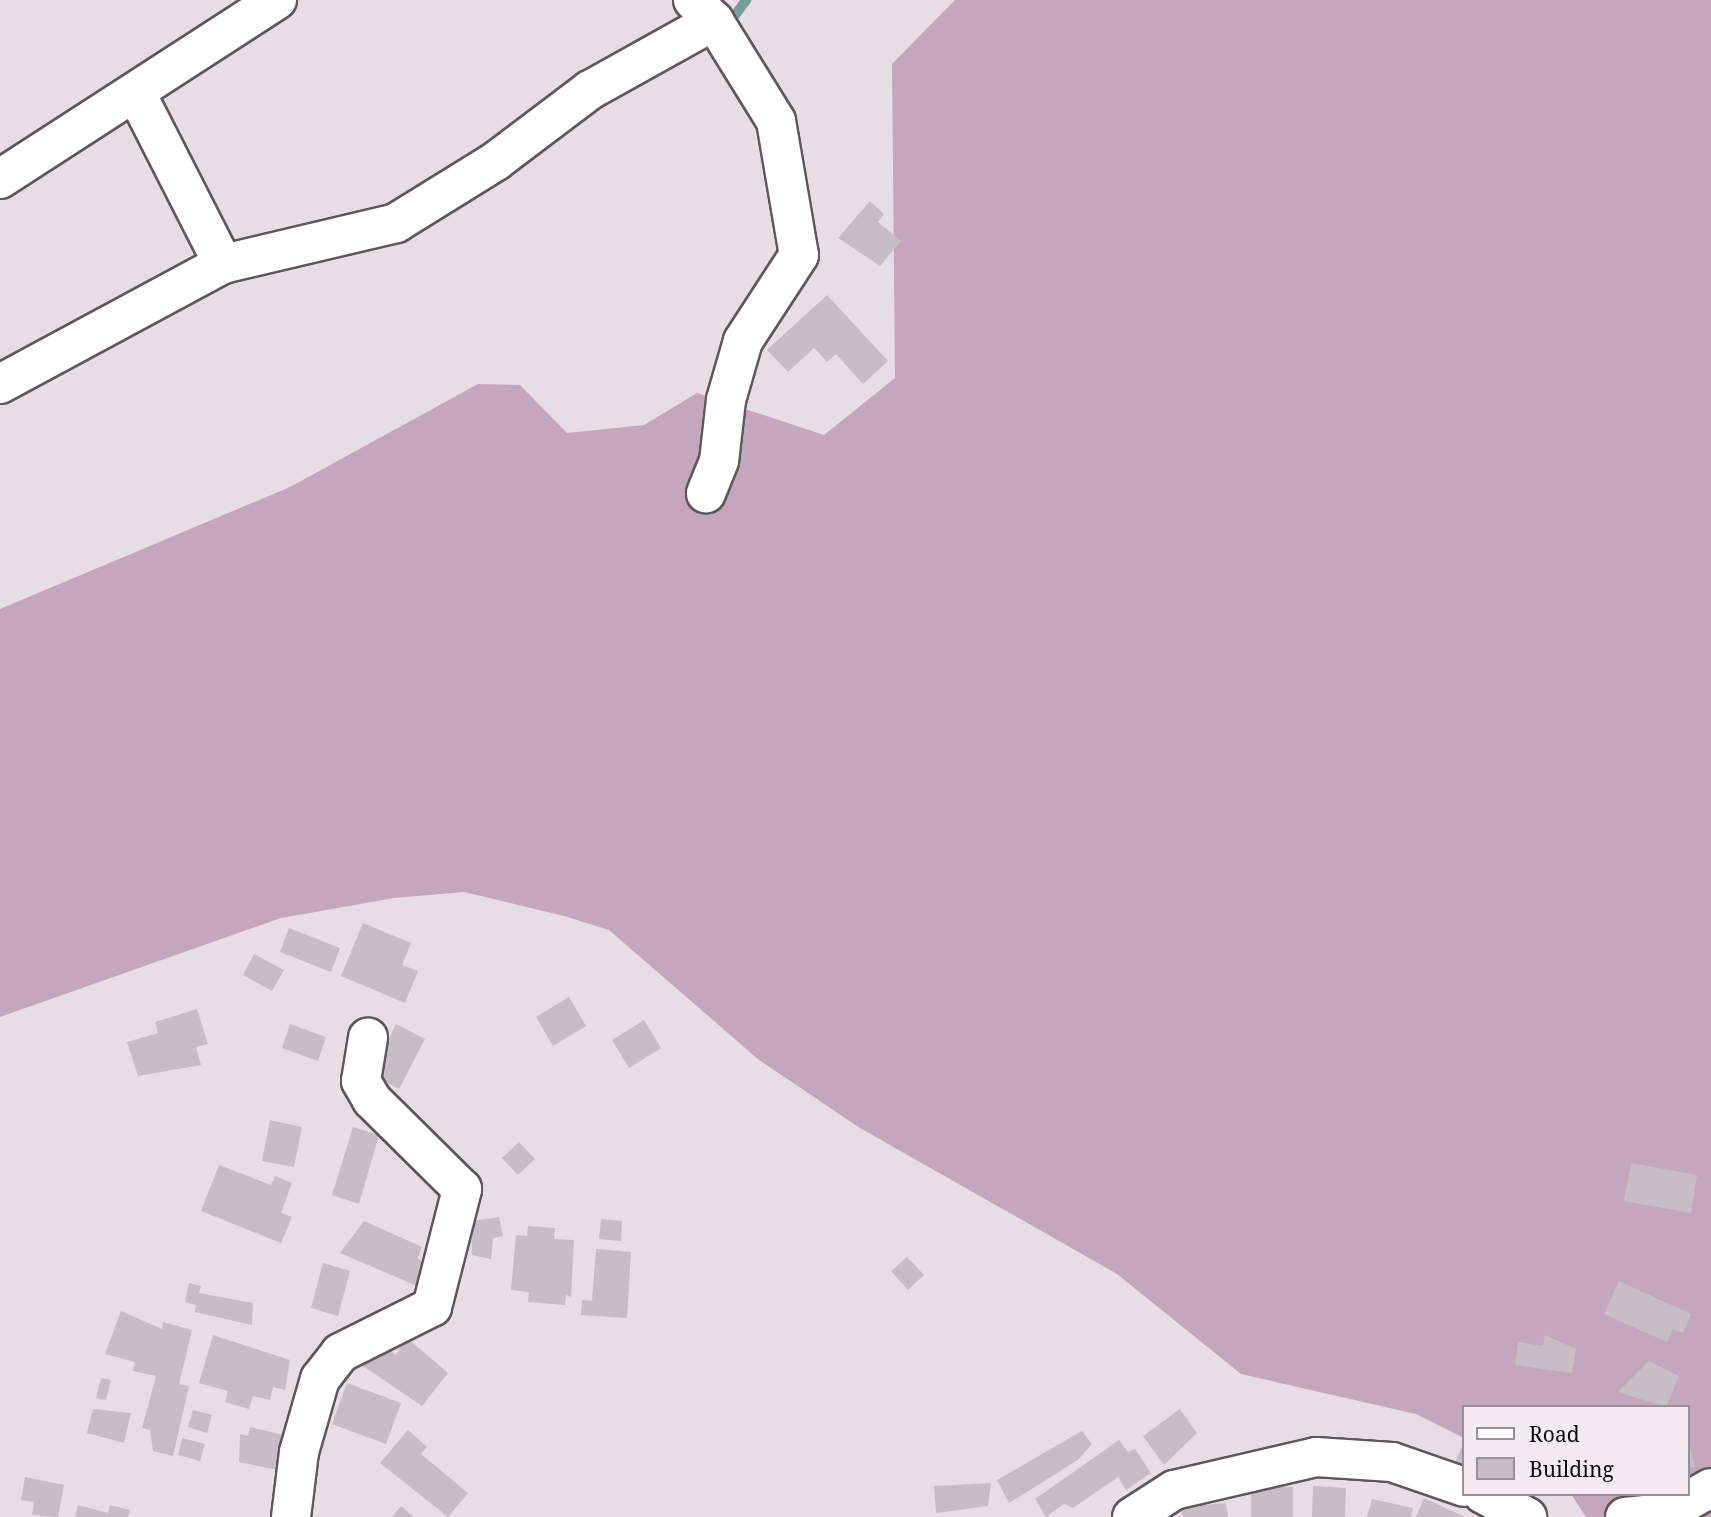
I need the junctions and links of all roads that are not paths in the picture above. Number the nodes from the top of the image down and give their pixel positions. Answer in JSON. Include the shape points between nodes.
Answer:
{"nodes":[{"id":1,"x":277,"y":0,"type":"edge"},
{"id":2,"x":704,"y":10,"type":"edge"},
{"id":3,"x":137,"y":95,"type":"junction"},
{"id":4,"x":0,"y":179,"type":"edge"},
{"id":5,"x":223,"y":264,"type":"junction"},
{"id":6,"x":0,"y":384,"type":"edge"},
{"id":7,"x":706,"y":493,"type":"dead end"},
{"id":8,"x":368,"y":1038,"type":"dead end"},
{"id":9,"x":1462,"y":1486,"type":"edge"},
{"id":10,"x":1711,"y":1488,"type":"edge"},
{"id":11,"x":1487,"y":1496,"type":"edge"},
{"id":12,"x":290,"y":1517,"type":"edge"},
{"id":13,"x":1132,"y":1517,"type":"edge"},
{"id":14,"x":1527,"y":1517,"type":"edge"},
{"id":15,"x":1625,"y":1517,"type":"edge"}],
"edges":[{"from":1,"to":3,"type":"street"},
{"from":2,"to":5,"type":"street","via":[[496,161],[396,223]]},
{"from":2,"to":7,"type":"street","via":[[776,121],[799,256],[743,341],[726,400],[719,461]]},
{"from":3,"to":4,"type":"street"},
{"from":3,"to":5,"type":"street"},
{"from":5,"to":6,"type":"street"},
{"from":8,"to":12,"type":"street","via":[[361,1081],[372,1100],[462,1189],[432,1307],[340,1353],[320,1379],[299,1452]]},
{"from":9,"to":13,"type":"street","via":[[1392,1462],[1316,1457],[1174,1490]]},
{"from":10,"to":15,"type":"street","via":[[1666,1513]]},
{"from":11,"to":14,"type":"street"}]}
